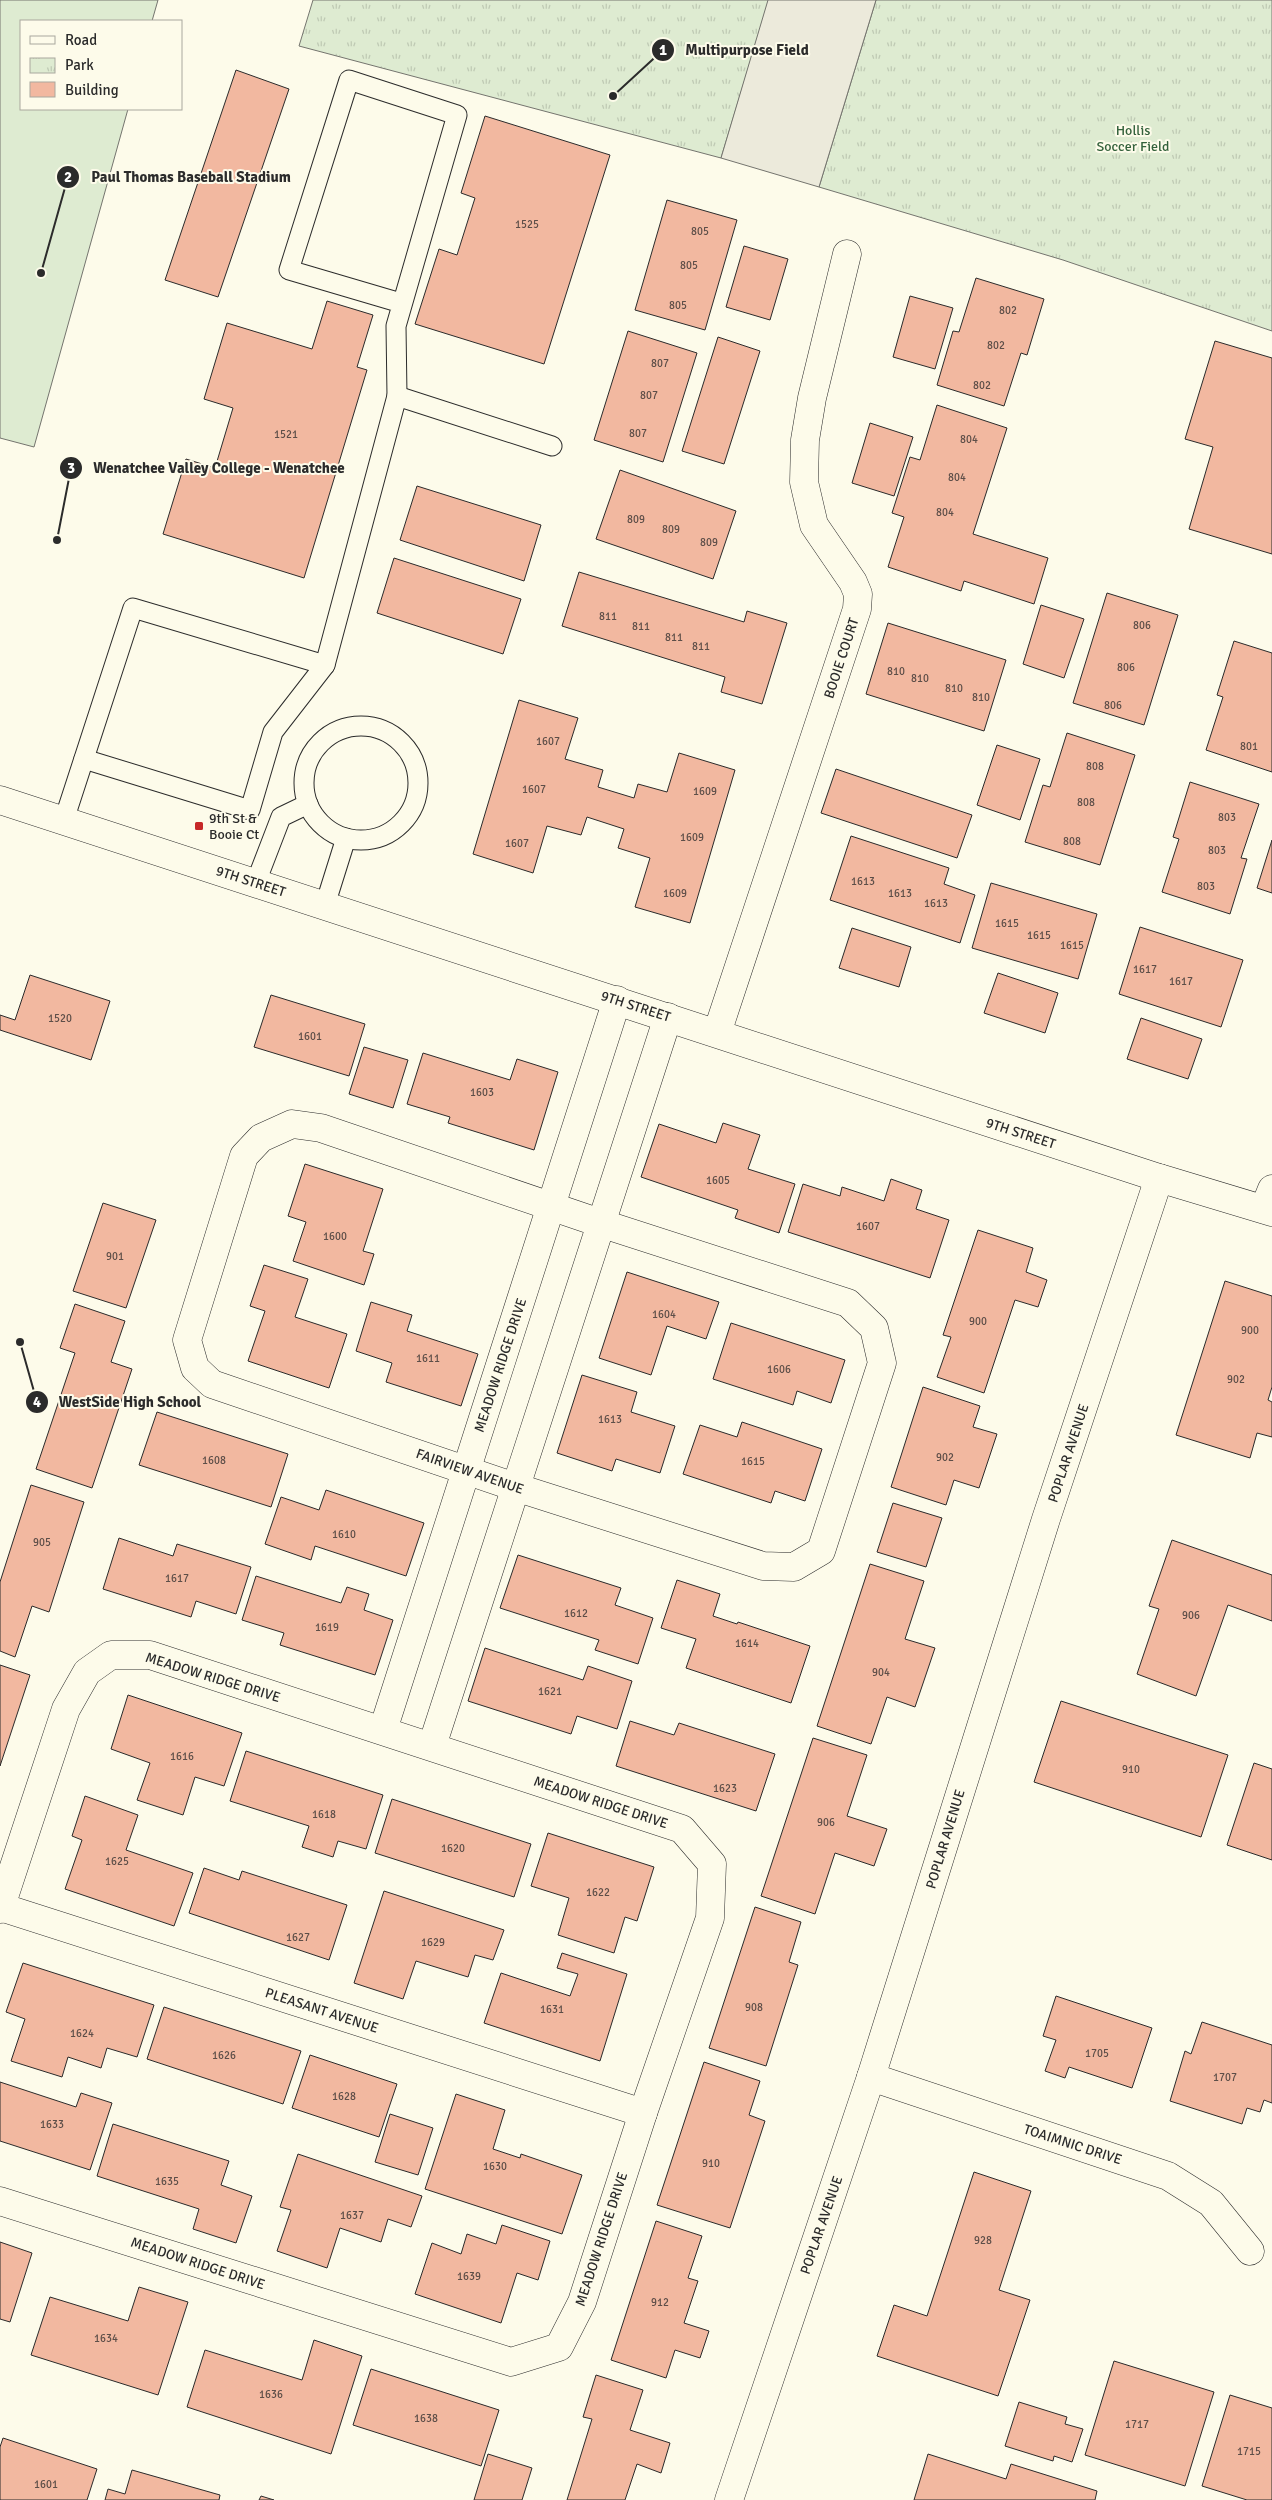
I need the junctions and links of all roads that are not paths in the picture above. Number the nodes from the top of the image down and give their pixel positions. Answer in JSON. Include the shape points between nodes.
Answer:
{"nodes":[{"id":1,"x":847,"y":254,"type":"dead end"},
{"id":2,"x":401,"y":303,"type":"junction"},
{"id":3,"x":397,"y":396,"type":"junction"},
{"id":4,"x":552,"y":446,"type":"dead end"},
{"id":5,"x":324,"y":665,"type":"junction"},
{"id":6,"x":84,"y":759,"type":"junction"},
{"id":7,"x":0,"y":800,"type":"edge"},
{"id":8,"x":308,"y":804,"type":"junction"},
{"id":9,"x":64,"y":820,"type":"junction"},
{"id":10,"x":346,"y":838,"type":"junction"},
{"id":11,"x":256,"y":882,"type":"junction"},
{"id":12,"x":325,"y":904,"type":"junction"},
{"id":13,"x":617,"y":1000,"type":"junction"},
{"id":14,"x":668,"y":1017,"type":"junction"},
{"id":15,"x":717,"y":1033,"type":"junction"},
{"id":16,"x":1159,"y":1178,"type":"junction"},
{"id":17,"x":1269,"y":1204,"type":"edge"},
{"id":18,"x":551,"y":1206,"type":"junction"},
{"id":19,"x":600,"y":1223,"type":"junction"},
{"id":20,"x":466,"y":1470,"type":"junction"},
{"id":21,"x":515,"y":1487,"type":"junction"},
{"id":22,"x":382,"y":1730,"type":"junction"},
{"id":23,"x":432,"y":1746,"type":"junction"},
{"id":24,"x":0,"y":1908,"type":"edge"},
{"id":25,"x":871,"y":2077,"type":"junction"},
{"id":26,"x":643,"y":2113,"type":"junction"},
{"id":27,"x":0,"y":2201,"type":"edge"},
{"id":28,"x":1250,"y":2251,"type":"dead end"},
{"id":29,"x":729,"y":2500,"type":"edge"}],
"edges":[{"from":1,"to":15,"type":"street","name":"BOOIE COURT","via":[[812,398],[805,440],[804,482],[814,526],[854,582],[858,594],[857,610]]},
{"from":2,"to":2,"type":"lane","via":[[457,115],[349,80],[289,270]]},
{"from":2,"to":3,"type":"lane","via":[[396,326]]},
{"from":3,"to":4,"type":"lane"},
{"from":3,"to":5,"type":"lane"},
{"from":5,"to":6,"type":"lane","via":[[273,732],[250,810]]},
{"from":5,"to":6,"type":"lane","via":[[133,608]]},
{"from":6,"to":9,"type":"lane"},
{"from":7,"to":9,"type":"street","name":"9TH STREET"},
{"from":8,"to":10,"type":"lane","via":[[330,831]]},
{"from":8,"to":10,"type":"lane","via":[[304,787],[306,769],[312,753],[324,740],[356,726],[374,727],[399,740],[415,763],[419,781],[409,815],[397,828],[381,837],[364,841]]},
{"from":8,"to":11,"type":"lane","via":[[281,817]]},
{"from":9,"to":11,"type":"street","name":"9TH STREET"},
{"from":10,"to":12,"type":"lane"},
{"from":11,"to":12,"type":"street","name":"9TH STREET"},
{"from":12,"to":13,"type":"street","name":"9TH STREET"},
{"from":13,"to":14,"type":"street","name":"9TH STREET"},
{"from":13,"to":18,"type":"street","name":"MEADOW RIDGE DRIVE"},
{"from":14,"to":15,"type":"street","name":"9TH STREET"},
{"from":14,"to":19,"type":"street"},
{"from":15,"to":16,"type":"street","name":"9TH STREET"},
{"from":16,"to":17,"type":"street","name":"9TH STREET"},
{"from":16,"to":25,"type":"street","name":"POPLAR AVENUE","via":[[1046,1519]]},
{"from":18,"to":19,"type":"street","name":"FAIRVIEW AVENUE"},
{"from":18,"to":20,"type":"street","name":"MEADOW RIDGE DRIVE"},
{"from":18,"to":20,"type":"street","name":"FAIRVIEW AVENUE","via":[[321,1128],[292,1124],[261,1138],[244,1156],[188,1340],[196,1368],[212,1384]]},
{"from":19,"to":21,"type":"street"},
{"from":19,"to":21,"type":"street","name":"FAIRVIEW AVENUE","via":[[848,1303],[874,1328],[882,1363],[876,1382],[821,1551],[794,1567],[763,1566]]},
{"from":20,"to":21,"type":"street","name":"FAIRVIEW AVENUE"},
{"from":20,"to":22,"type":"street","name":"MEADOW RIDGE DRIVE"},
{"from":21,"to":23,"type":"street"},
{"from":22,"to":23,"type":"street","name":"MEADOW RIDGE DRIVE"},
{"from":22,"to":24,"type":"street","name":"MEADOW RIDGE DRIVE","via":[[150,1655],[111,1655],[87,1672],[66,1709]]},
{"from":23,"to":26,"type":"street","name":"MEADOW RIDGE DRIVE","via":[[682,1829],[712,1864],[710,1918]]},
{"from":24,"to":26,"type":"street","name":"PLEASANT AVENUE"},
{"from":25,"to":28,"type":"street","name":"TOAIMNIC DRIVE","via":[[1168,2176],[1211,2203]]},
{"from":25,"to":29,"type":"street","name":"POPLAR AVENUE"},
{"from":26,"to":27,"type":"street","name":"MEADOW RIDGE DRIVE","via":[[582,2302],[559,2347],[511,2362]]}]}
